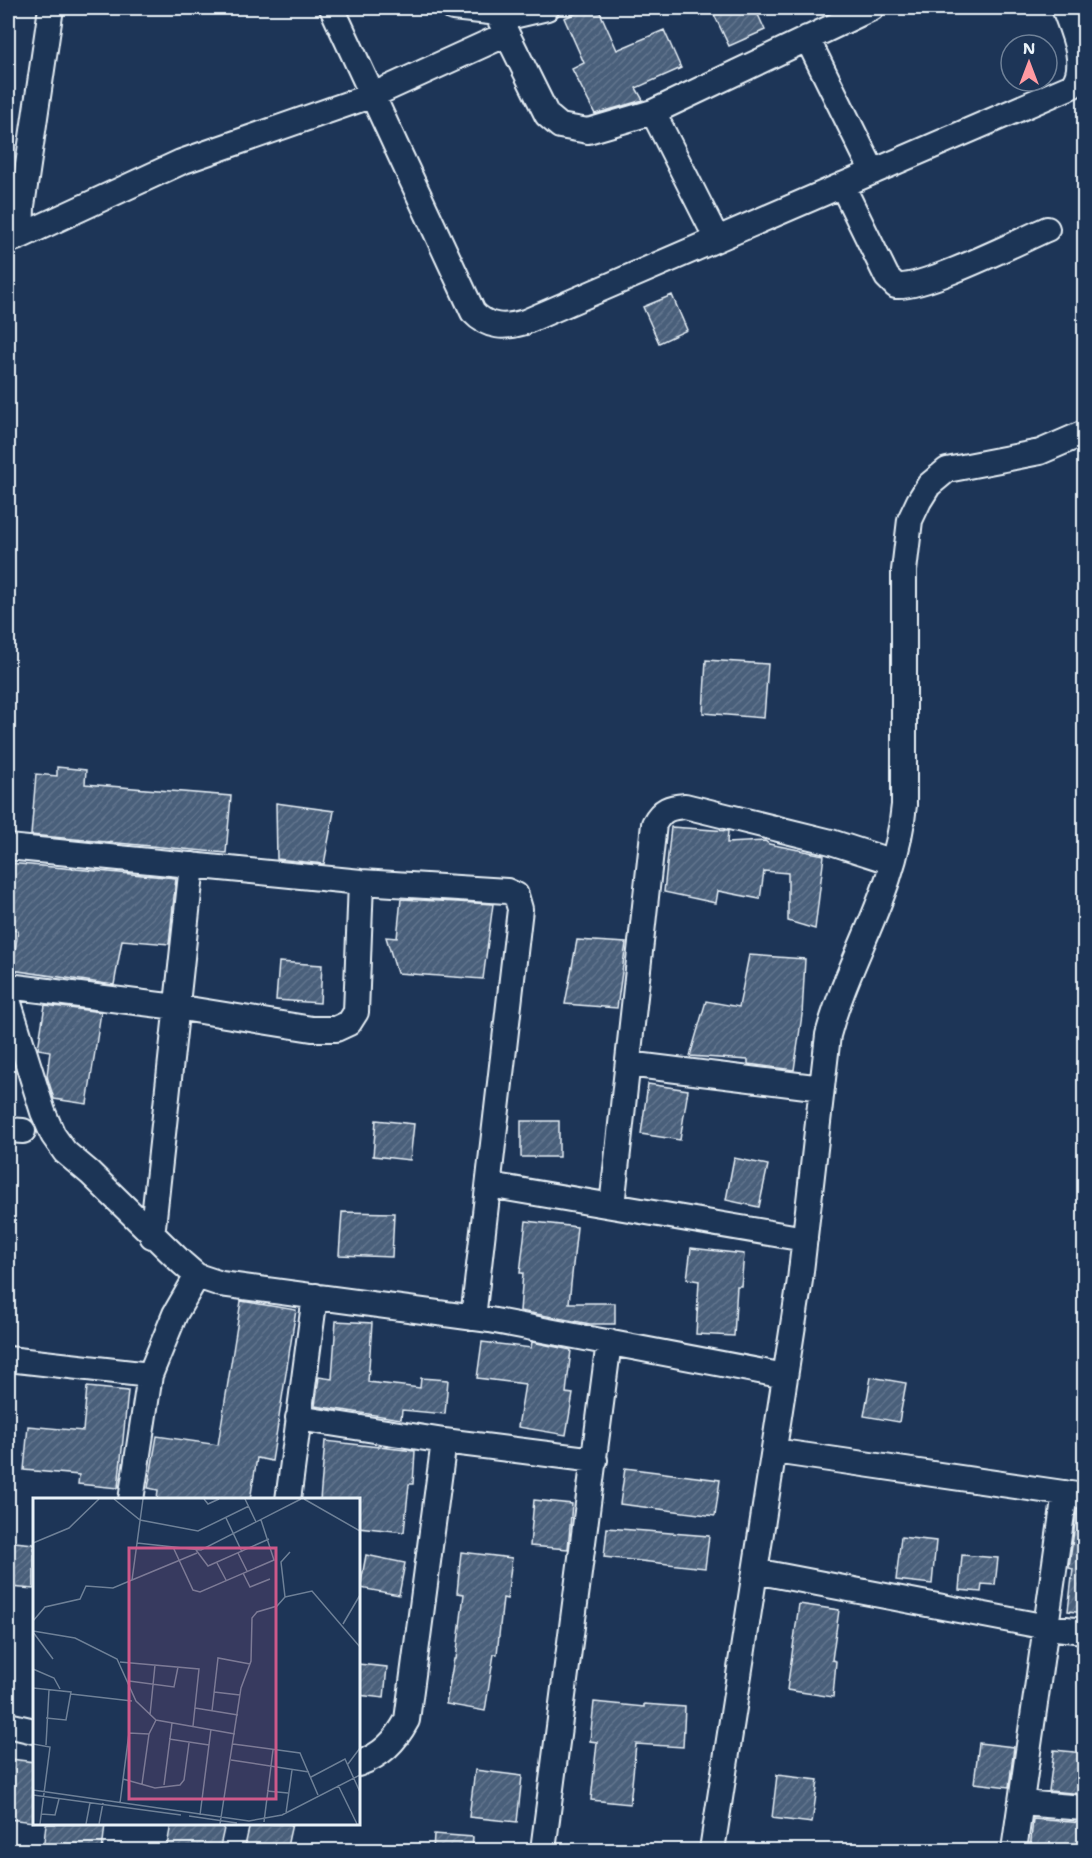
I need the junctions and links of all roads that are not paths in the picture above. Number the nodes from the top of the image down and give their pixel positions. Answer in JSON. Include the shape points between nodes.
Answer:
{"nodes":[{"id":1,"x":51,"y":8,"type":"edge"},
{"id":2,"x":332,"y":8,"type":"edge"},
{"id":3,"x":453,"y":8,"type":"edge"},
{"id":4,"x":547,"y":8,"type":"edge"},
{"id":5,"x":872,"y":8,"type":"edge"},
{"id":6,"x":1064,"y":8,"type":"edge"},
{"id":7,"x":831,"y":16,"type":"edge"},
{"id":8,"x":502,"y":24,"type":"junction"},
{"id":9,"x":807,"y":38,"type":"junction"},
{"id":10,"x":373,"y":95,"type":"junction"},
{"id":11,"x":652,"y":112,"type":"junction"},
{"id":12,"x":873,"y":172,"type":"junction"},
{"id":13,"x":842,"y":185,"type":"junction"},
{"id":14,"x":1047,"y":229,"type":"dead end"},
{"id":15,"x":14,"y":239,"type":"edge"},
{"id":16,"x":717,"y":239,"type":"junction"},
{"id":17,"x":1084,"y":433,"type":"edge"},
{"id":18,"x":8,"y":847,"type":"edge"},
{"id":19,"x":893,"y":862,"type":"junction"},
{"id":20,"x":192,"y":865,"type":"junction"},
{"id":21,"x":360,"y":882,"type":"junction"},
{"id":22,"x":8,"y":986,"type":"edge"},
{"id":23,"x":8,"y":1000,"type":"edge"},
{"id":24,"x":177,"y":1007,"type":"junction"},
{"id":25,"x":628,"y":1064,"type":"junction"},
{"id":26,"x":822,"y":1089,"type":"junction"},
{"id":27,"x":489,"y":1185,"type":"junction"},
{"id":28,"x":612,"y":1206,"type":"junction"},
{"id":29,"x":152,"y":1236,"type":"junction"},
{"id":30,"x":805,"y":1239,"type":"junction"},
{"id":31,"x":197,"y":1276,"type":"junction"},
{"id":32,"x":315,"y":1296,"type":"junction"},
{"id":33,"x":473,"y":1318,"type":"junction"},
{"id":34,"x":609,"y":1342,"type":"junction"},
{"id":35,"x":8,"y":1359,"type":"edge"},
{"id":36,"x":150,"y":1375,"type":"junction"},
{"id":37,"x":785,"y":1376,"type":"junction"},
{"id":38,"x":298,"y":1418,"type":"junction"},
{"id":39,"x":444,"y":1442,"type":"junction"},
{"id":40,"x":774,"y":1451,"type":"junction"},
{"id":41,"x":595,"y":1460,"type":"junction"},
{"id":42,"x":1075,"y":1495,"type":"edge"},
{"id":43,"x":131,"y":1498,"type":"edge"},
{"id":44,"x":288,"y":1498,"type":"edge"},
{"id":45,"x":755,"y":1571,"type":"junction"},
{"id":46,"x":1047,"y":1627,"type":"junction"},
{"id":47,"x":1084,"y":1632,"type":"edge"},
{"id":48,"x":8,"y":1725,"type":"edge"},
{"id":49,"x":33,"y":1731,"type":"edge"},
{"id":50,"x":360,"y":1763,"type":"edge"},
{"id":51,"x":1021,"y":1803,"type":"junction"},
{"id":52,"x":1084,"y":1808,"type":"edge"},
{"id":53,"x":543,"y":1851,"type":"edge"},
{"id":54,"x":712,"y":1851,"type":"edge"},
{"id":55,"x":1014,"y":1851,"type":"edge"}],
"edges":[{"from":1,"to":15,"type":"street"},
{"from":2,"to":10,"type":"street"},
{"from":3,"to":8,"type":"street"},
{"from":4,"to":8,"type":"street","via":[[517,15]]},
{"from":5,"to":7,"type":"street"},
{"from":6,"to":12,"type":"street","via":[[1079,56],[1079,75],[1072,86]]},
{"from":7,"to":9,"type":"street"},
{"from":8,"to":10,"type":"street"},
{"from":8,"to":11,"type":"street","via":[[547,115],[560,126],[588,131]]},
{"from":9,"to":11,"type":"street"},
{"from":9,"to":12,"type":"street"},
{"from":10,"to":15,"type":"street","via":[[181,162]]},
{"from":10,"to":16,"type":"street","via":[[473,312],[488,323],[510,326],[525,322]]},
{"from":11,"to":16,"type":"street"},
{"from":12,"to":13,"type":"street"},
{"from":13,"to":14,"type":"street","via":[[887,277],[896,286],[931,279]]},
{"from":13,"to":16,"type":"street"},
{"from":17,"to":19,"type":"street","via":[[1040,452],[947,470],[929,485],[910,520],[904,571],[904,805],[902,833]]},
{"from":18,"to":20,"type":"street"},
{"from":19,"to":25,"type":"street","via":[[744,819],[686,806],[664,810],[654,824]]},
{"from":19,"to":26,"type":"street","via":[[877,914],[838,997],[828,1035]]},
{"from":20,"to":21,"type":"street"},
{"from":20,"to":24,"type":"street"},
{"from":21,"to":24,"type":"street","via":[[356,1012],[350,1023],[336,1029],[312,1029]]},
{"from":21,"to":27,"type":"street","via":[[507,891],[520,901]]},
{"from":22,"to":24,"type":"street"},
{"from":23,"to":29,"type":"street","via":[[53,1136]]},
{"from":24,"to":29,"type":"street"},
{"from":25,"to":26,"type":"street"},
{"from":25,"to":28,"type":"street"},
{"from":26,"to":30,"type":"street"},
{"from":27,"to":28,"type":"street"},
{"from":27,"to":33,"type":"street"},
{"from":28,"to":30,"type":"street"},
{"from":29,"to":31,"type":"street"},
{"from":30,"to":37,"type":"street"},
{"from":31,"to":32,"type":"street","via":[[222,1284]]},
{"from":31,"to":36,"type":"street","via":[[175,1314]]},
{"from":32,"to":33,"type":"street"},
{"from":32,"to":38,"type":"street"},
{"from":33,"to":34,"type":"street"},
{"from":34,"to":37,"type":"street"},
{"from":34,"to":41,"type":"street"},
{"from":35,"to":36,"type":"street"},
{"from":36,"to":43,"type":"street"},
{"from":37,"to":40,"type":"street"},
{"from":38,"to":39,"type":"street"},
{"from":38,"to":44,"type":"street"},
{"from":39,"to":41,"type":"street"},
{"from":39,"to":50,"type":"street","via":[[407,1720],[396,1740]]},
{"from":40,"to":42,"type":"street"},
{"from":40,"to":45,"type":"street"},
{"from":41,"to":53,"type":"street"},
{"from":42,"to":46,"type":"street"},
{"from":45,"to":46,"type":"street"},
{"from":45,"to":54,"type":"street"},
{"from":46,"to":47,"type":"street"},
{"from":46,"to":51,"type":"street"},
{"from":48,"to":49,"type":"street"},
{"from":51,"to":52,"type":"street"},
{"from":51,"to":55,"type":"street"}]}
